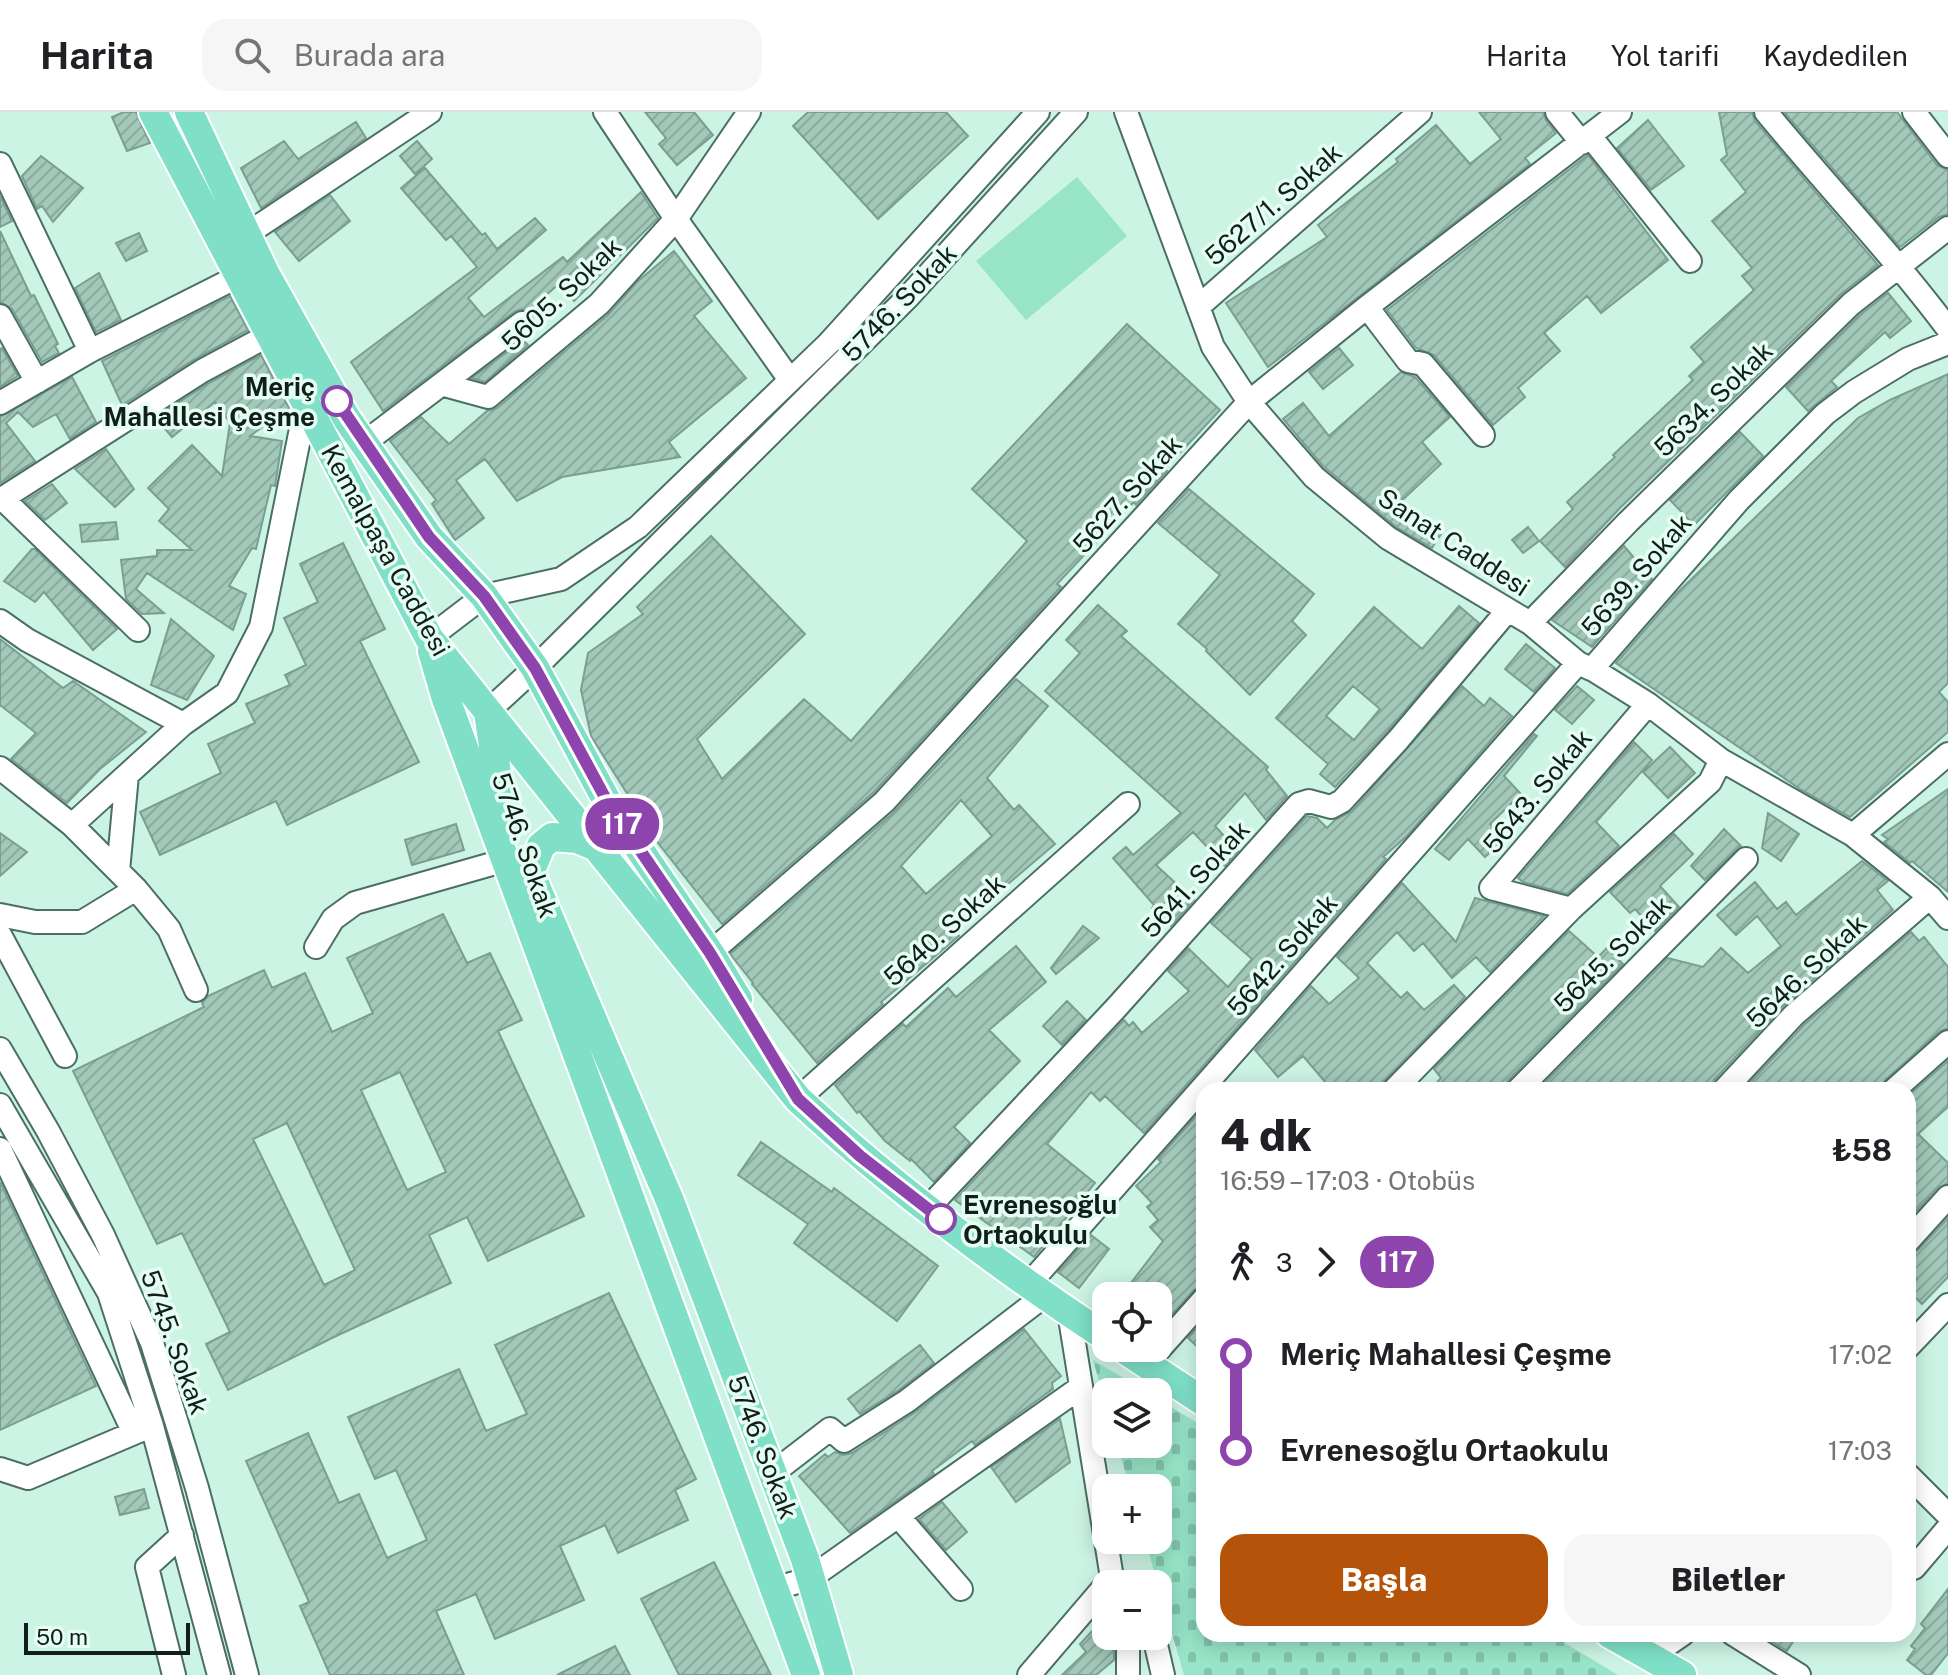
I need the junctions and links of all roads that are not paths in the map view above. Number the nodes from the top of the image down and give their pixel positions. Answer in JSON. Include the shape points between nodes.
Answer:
{"nodes":[{"id":1,"x":153,"y":112,"type":"edge"},
{"id":2,"x":189,"y":112,"type":"edge"},
{"id":3,"x":430,"y":112,"type":"edge"},
{"id":4,"x":605,"y":112,"type":"edge"},
{"id":5,"x":749,"y":112,"type":"edge"},
{"id":6,"x":1038,"y":112,"type":"edge"},
{"id":7,"x":1076,"y":112,"type":"edge"},
{"id":8,"x":1126,"y":112,"type":"edge"},
{"id":9,"x":1420,"y":112,"type":"edge"},
{"id":10,"x":1557,"y":112,"type":"edge"},
{"id":11,"x":1620,"y":112,"type":"edge"},
{"id":12,"x":1766,"y":112,"type":"edge"},
{"id":13,"x":1914,"y":112,"type":"edge"},
{"id":14,"x":1586,"y":139,"type":"junction"},
{"id":15,"x":1948,"y":156,"type":"edge"},
{"id":16,"x":0,"y":164,"type":"edge"},
{"id":17,"x":676,"y":219,"type":"junction"},
{"id":18,"x":1948,"y":228,"type":"edge"},
{"id":19,"x":247,"y":234,"type":"junction"},
{"id":20,"x":1690,"y":261,"type":"dead end"},
{"id":21,"x":1901,"y":266,"type":"junction"},
{"id":22,"x":239,"y":276,"type":"junction"},
{"id":23,"x":1198,"y":307,"type":"junction"},
{"id":24,"x":1367,"y":307,"type":"junction"},
{"id":25,"x":0,"y":316,"type":"edge"},
{"id":26,"x":522,"y":323,"type":"dead end"},
{"id":27,"x":1948,"y":329,"type":"edge"},
{"id":28,"x":269,"y":335,"type":"junction"},
{"id":29,"x":1948,"y":343,"type":"edge"},
{"id":30,"x":90,"y":351,"type":"junction"},
{"id":31,"x":790,"y":380,"type":"junction"},
{"id":32,"x":37,"y":382,"type":"junction"},
{"id":33,"x":444,"y":385,"type":"junction"},
{"id":34,"x":1249,"y":402,"type":"junction"},
{"id":35,"x":0,"y":403,"type":"edge"},
{"id":36,"x":306,"y":404,"type":"junction"},
{"id":37,"x":1483,"y":435,"type":"dead end"},
{"id":38,"x":364,"y":443,"type":"junction"},
{"id":39,"x":1,"y":499,"type":"edge"},
{"id":40,"x":484,"y":596,"type":"junction"},
{"id":41,"x":1508,"y":610,"type":"junction"},
{"id":42,"x":0,"y":621,"type":"edge"},
{"id":43,"x":1530,"y":623,"type":"junction"},
{"id":44,"x":138,"y":630,"type":"dead end"},
{"id":45,"x":429,"y":638,"type":"junction"},
{"id":46,"x":1585,"y":666,"type":"junction"},
{"id":47,"x":535,"y":668,"type":"junction"},
{"id":48,"x":1648,"y":704,"type":"junction"},
{"id":49,"x":487,"y":712,"type":"junction"},
{"id":50,"x":183,"y":724,"type":"junction"},
{"id":51,"x":1948,"y":754,"type":"edge"},
{"id":52,"x":1721,"y":760,"type":"junction"},
{"id":53,"x":0,"y":768,"type":"edge"},
{"id":54,"x":127,"y":775,"type":"junction"},
{"id":55,"x":1128,"y":804,"type":"dead end"},
{"id":56,"x":72,"y":825,"type":"junction"},
{"id":57,"x":1853,"y":835,"type":"junction"},
{"id":58,"x":599,"y":848,"type":"junction"},
{"id":59,"x":1746,"y":859,"type":"dead end"},
{"id":60,"x":518,"y":867,"type":"junction"},
{"id":61,"x":118,"y":871,"type":"junction"},
{"id":62,"x":136,"y":889,"type":"junction"},
{"id":63,"x":1930,"y":897,"type":"junction"},
{"id":64,"x":1571,"y":909,"type":"junction"},
{"id":65,"x":0,"y":915,"type":"edge"},
{"id":66,"x":1948,"y":918,"type":"edge"},
{"id":67,"x":0,"y":935,"type":"edge"},
{"id":68,"x":316,"y":947,"type":"dead end"},
{"id":69,"x":710,"y":953,"type":"junction"},
{"id":70,"x":196,"y":990,"type":"dead end"},
{"id":71,"x":1948,"y":1042,"type":"edge"},
{"id":72,"x":0,"y":1049,"type":"edge"},
{"id":73,"x":65,"y":1056,"type":"dead end"},
{"id":74,"x":1219,"y":1082,"type":"edge"},
{"id":75,"x":1402,"y":1082,"type":"edge"},
{"id":76,"x":1526,"y":1082,"type":"edge"},
{"id":77,"x":1731,"y":1082,"type":"edge"},
{"id":78,"x":1903,"y":1082,"type":"edge"},
{"id":79,"x":798,"y":1099,"type":"junction"},
{"id":80,"x":0,"y":1105,"type":"edge"},
{"id":81,"x":1196,"y":1108,"type":"edge"},
{"id":82,"x":0,"y":1149,"type":"edge"},
{"id":83,"x":1948,"y":1197,"type":"edge"},
{"id":84,"x":927,"y":1209,"type":"junction"},
{"id":85,"x":1916,"y":1232,"type":"edge"},
{"id":86,"x":1036,"y":1290,"type":"junction"},
{"id":87,"x":1948,"y":1305,"type":"edge"},
{"id":88,"x":1196,"y":1308,"type":"edge"},
{"id":89,"x":1069,"y":1312,"type":"junction"},
{"id":90,"x":1092,"y":1328,"type":"edge"},
{"id":91,"x":1916,"y":1339,"type":"edge"},
{"id":92,"x":1143,"y":1362,"type":"edge"},
{"id":93,"x":1146,"y":1364,"type":"junction"},
{"id":94,"x":1081,"y":1387,"type":"junction"},
{"id":95,"x":1196,"y":1397,"type":"edge"},
{"id":96,"x":143,"y":1430,"type":"junction"},
{"id":97,"x":0,"y":1469,"type":"edge"},
{"id":98,"x":773,"y":1473,"type":"junction"},
{"id":99,"x":1916,"y":1483,"type":"edge"},
{"id":100,"x":1948,"y":1515,"type":"edge"},
{"id":101,"x":899,"y":1517,"type":"junction"},
{"id":102,"x":1948,"y":1528,"type":"edge"},
{"id":103,"x":182,"y":1535,"type":"junction"},
{"id":104,"x":1916,"y":1566,"type":"edge"},
{"id":105,"x":1109,"y":1570,"type":"edge"},
{"id":106,"x":809,"y":1579,"type":"junction"},
{"id":107,"x":772,"y":1589,"type":"junction"},
{"id":108,"x":961,"y":1589,"type":"dead end"},
{"id":109,"x":1092,"y":1604,"type":"edge"},
{"id":110,"x":1746,"y":1642,"type":"edge"},
{"id":111,"x":1635,"y":1643,"type":"edge"},
{"id":112,"x":1128,"y":1650,"type":"edge"},
{"id":113,"x":1157,"y":1650,"type":"edge"},
{"id":114,"x":174,"y":1675,"type":"edge"},
{"id":115,"x":219,"y":1675,"type":"edge"},
{"id":116,"x":247,"y":1675,"type":"edge"},
{"id":117,"x":806,"y":1675,"type":"edge"},
{"id":118,"x":839,"y":1675,"type":"edge"},
{"id":119,"x":1029,"y":1675,"type":"edge"},
{"id":120,"x":1128,"y":1675,"type":"edge"},
{"id":121,"x":1163,"y":1675,"type":"edge"},
{"id":122,"x":1682,"y":1675,"type":"edge"},
{"id":123,"x":1799,"y":1675,"type":"edge"}],
"edges":[{"from":1,"to":22,"type":"main road","name":"Kemalpaşa Caddesi"},
{"from":2,"to":19,"type":"main road","name":"Kemalpaşa Caddesi"},
{"from":3,"to":19,"type":"street"},
{"from":4,"to":17,"type":"street"},
{"from":5,"to":17,"type":"street"},
{"from":6,"to":31,"type":"street"},
{"from":7,"to":47,"type":"street","name":"5746. Sokak","via":[[908,297]]},
{"from":8,"to":23,"type":"street","name":"Sanat Caddesi"},
{"from":9,"to":23,"type":"street","name":"5627/1. Sokak"},
{"from":10,"to":14,"type":"street"},
{"from":11,"to":14,"type":"street","name":"5627. Sokak"},
{"from":12,"to":21,"type":"street"},
{"from":13,"to":15,"type":"street"},
{"from":14,"to":20,"type":"street"},
{"from":14,"to":24,"type":"street","name":"5627. Sokak"},
{"from":16,"to":30,"type":"street"},
{"from":17,"to":31,"type":"street"},
{"from":17,"to":33,"type":"street","name":"5605. Sokak","via":[[599,304],[488,397]]},
{"from":18,"to":21,"type":"street","name":"5634. Sokak"},
{"from":19,"to":38,"type":"main road","name":"Kemalpaşa Caddesi"},
{"from":21,"to":27,"type":"street"},
{"from":21,"to":43,"type":"street","name":"5634. Sokak","via":[[1840,314]]},
{"from":22,"to":28,"type":"main road","name":"Kemalpaşa Caddesi"},
{"from":22,"to":30,"type":"street"},
{"from":23,"to":34,"type":"street","name":"Sanat Caddesi","via":[[1213,347]]},
{"from":24,"to":34,"type":"street","name":"5627. Sokak"},
{"from":24,"to":37,"type":"street","via":[[1408,361],[1423,364]]},
{"from":25,"to":32,"type":"street"},
{"from":26,"to":33,"type":"street"},
{"from":28,"to":36,"type":"main road","name":"Kemalpaşa Caddesi"},
{"from":28,"to":39,"type":"street","via":[[202,371]]},
{"from":29,"to":46,"type":"street","name":"5639. Sokak","via":[[1908,359],[1825,414]]},
{"from":30,"to":32,"type":"street"},
{"from":31,"to":40,"type":"street","via":[[638,527],[561,579]]},
{"from":32,"to":35,"type":"street"},
{"from":33,"to":38,"type":"street"},
{"from":34,"to":41,"type":"street","name":"Sanat Caddesi","via":[[1314,477],[1388,538]]},
{"from":34,"to":69,"type":"street","name":"5627. Sokak","via":[[884,802]]},
{"from":36,"to":45,"type":"main road","name":"Kemalpaşa Caddesi"},
{"from":36,"to":50,"type":"street","via":[[261,627],[227,693]]},
{"from":38,"to":40,"type":"main road","name":"Kemalpaşa Caddesi","via":[[429,537]]},
{"from":39,"to":44,"type":"street"},
{"from":40,"to":45,"type":"street"},
{"from":40,"to":47,"type":"main road","name":"Kemalpaşa Caddesi"},
{"from":41,"to":43,"type":"street","name":"Sanat Caddesi"},
{"from":41,"to":84,"type":"street","name":"5641. Sokak","via":[[1342,801],[1331,807],[1299,804]]},
{"from":42,"to":50,"type":"street"},
{"from":43,"to":46,"type":"street","name":"Sanat Caddesi"},
{"from":45,"to":49,"type":"main road","name":"Kemalpaşa Caddesi"},
{"from":45,"to":60,"type":"main road","name":"5746. Sokak","via":[[446,699]]},
{"from":46,"to":48,"type":"street","name":"5639. Sokak"},
{"from":46,"to":74,"type":"street","name":"5642. Sokak"},
{"from":47,"to":49,"type":"street","name":"5746. Sokak"},
{"from":47,"to":69,"type":"main road","name":"Kemalpaşa Caddesi","via":[[608,803]]},
{"from":48,"to":52,"type":"street","name":"5639. Sokak"},
{"from":48,"to":64,"type":"street","name":"5643. Sokak","via":[[1491,888]]},
{"from":49,"to":58,"type":"main road","name":"Kemalpaşa Caddesi"},
{"from":49,"to":60,"type":"main road","name":"5746. Sokak"},
{"from":50,"to":54,"type":"street"},
{"from":51,"to":57,"type":"street"},
{"from":52,"to":57,"type":"street","name":"5639. Sokak"},
{"from":52,"to":64,"type":"street","via":[[1710,782]]},
{"from":53,"to":56,"type":"street"},
{"from":54,"to":56,"type":"street"},
{"from":54,"to":61,"type":"street"},
{"from":55,"to":79,"type":"street","name":"5640. Sokak"},
{"from":56,"to":61,"type":"street"},
{"from":57,"to":63,"type":"street"},
{"from":58,"to":60,"type":"main road","via":[[552,837]]},
{"from":58,"to":79,"type":"main road","name":"Kemalpaşa Caddesi"},
{"from":59,"to":76,"type":"street","name":"5645. Sokak"},
{"from":60,"to":68,"type":"street","via":[[355,903],[333,919]]},
{"from":60,"to":98,"type":"main road","name":"5746. Sokak","via":[[670,1201]]},
{"from":60,"to":107,"type":"main road","name":"5746. Sokak"},
{"from":61,"to":62,"type":"street"},
{"from":62,"to":65,"type":"street","via":[[82,922]]},
{"from":62,"to":70,"type":"street","via":[[169,929]]},
{"from":63,"to":66,"type":"street"},
{"from":63,"to":77,"type":"street","name":"5646. Sokak","via":[[1794,1015]]},
{"from":64,"to":75,"type":"street"},
{"from":67,"to":73,"type":"street"},
{"from":69,"to":79,"type":"main road","name":"Kemalpaşa Caddesi"},
{"from":71,"to":78,"type":"street"},
{"from":72,"to":116,"type":"street","name":"5745. Sokak","via":[[96,1222],[152,1343]]},
{"from":79,"to":84,"type":"main road","name":"Kemalpaşa Caddesi"},
{"from":80,"to":96,"type":"street","name":"5745. Sokak","via":[[109,1293]]},
{"from":81,"to":86,"type":"street","name":"5642. Sokak"},
{"from":82,"to":96,"type":"street"},
{"from":83,"to":85,"type":"street"},
{"from":84,"to":86,"type":"main road","name":"Kemalpaşa Caddesi"},
{"from":86,"to":89,"type":"main road","name":"Kemalpaşa Caddesi"},
{"from":86,"to":98,"type":"street","name":"5642. Sokak","via":[[907,1401],[844,1441],[830,1429]]},
{"from":87,"to":91,"type":"street"},
{"from":88,"to":93,"type":"street"},
{"from":89,"to":90,"type":"main road","name":"Kemalpaşa Caddesi"},
{"from":89,"to":94,"type":"street"},
{"from":92,"to":93,"type":"main road"},
{"from":93,"to":95,"type":"main road"},
{"from":94,"to":101,"type":"street"},
{"from":94,"to":105,"type":"street"},
{"from":96,"to":97,"type":"street","via":[[28,1478]]},
{"from":96,"to":103,"type":"street","name":"5745. Sokak"},
{"from":98,"to":106,"type":"main road","name":"5746. Sokak"},
{"from":99,"to":100,"type":"street"},
{"from":101,"to":106,"type":"street"},
{"from":101,"to":108,"type":"street"},
{"from":102,"to":104,"type":"street"},
{"from":103,"to":114,"type":"street","via":[[147,1567]]},
{"from":103,"to":115,"type":"street","name":"5745. Sokak"},
{"from":106,"to":107,"type":"street"},
{"from":106,"to":118,"type":"main road","name":"5746. Sokak"},
{"from":107,"to":117,"type":"main road","name":"5746. Sokak"},
{"from":109,"to":119,"type":"street"},
{"from":110,"to":123,"type":"street"},
{"from":111,"to":122,"type":"main road"},
{"from":112,"to":120,"type":"street"},
{"from":113,"to":121,"type":"street"}]}
